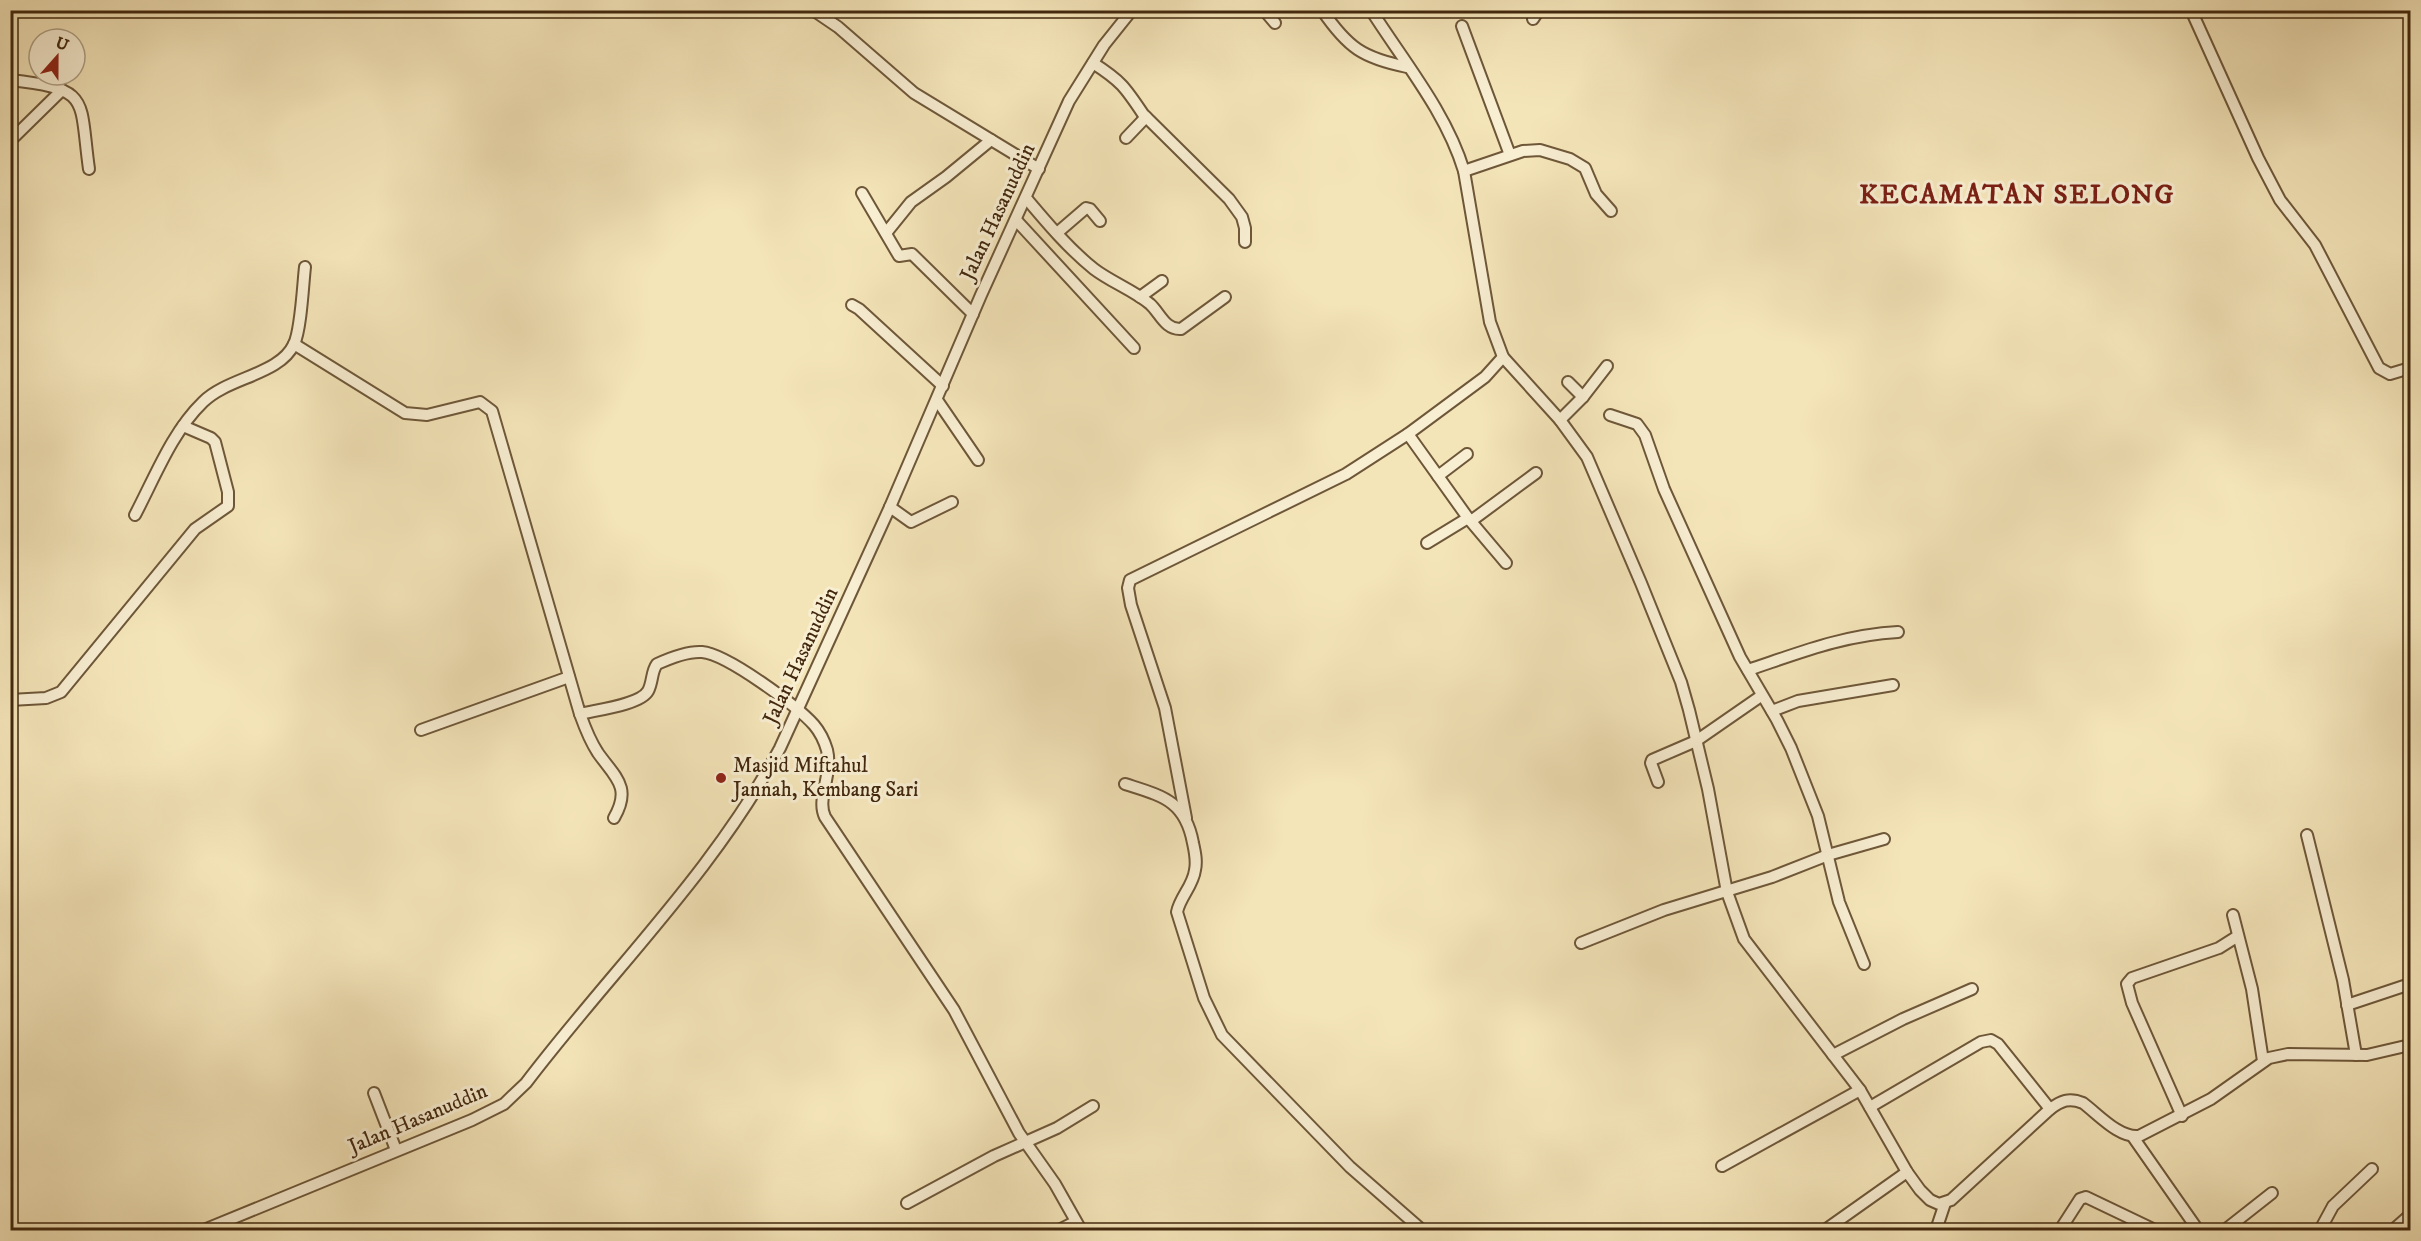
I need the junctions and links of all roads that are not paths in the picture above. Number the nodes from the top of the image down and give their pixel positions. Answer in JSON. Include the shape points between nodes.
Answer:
{"nodes":[{"id":1,"x":813,"y":10,"type":"edge"},
{"id":2,"x":1132,"y":10,"type":"edge"},
{"id":3,"x":1264,"y":10,"type":"edge"},
{"id":4,"x":1322,"y":10,"type":"edge"},
{"id":5,"x":1371,"y":10,"type":"edge"},
{"id":6,"x":2191,"y":10,"type":"edge"},
{"id":7,"x":1275,"y":23,"type":"dead end"},
{"id":8,"x":1462,"y":26,"type":"dead end"},
{"id":9,"x":1093,"y":63,"type":"junction"},
{"id":10,"x":1407,"y":67,"type":"junction"},
{"id":11,"x":10,"y":80,"type":"edge"},
{"id":12,"x":62,"y":90,"type":"junction"},
{"id":13,"x":1146,"y":117,"type":"junction"},
{"id":14,"x":1126,"y":138,"type":"dead end"},
{"id":15,"x":991,"y":140,"type":"junction"},
{"id":16,"x":10,"y":141,"type":"edge"},
{"id":17,"x":1510,"y":155,"type":"junction"},
{"id":18,"x":89,"y":169,"type":"dead end"},
{"id":19,"x":1039,"y":169,"type":"junction"},
{"id":20,"x":1464,"y":171,"type":"junction"},
{"id":21,"x":862,"y":193,"type":"dead end"},
{"id":22,"x":1026,"y":198,"type":"junction"},
{"id":23,"x":1611,"y":211,"type":"dead end"},
{"id":24,"x":1016,"y":220,"type":"junction"},
{"id":25,"x":1100,"y":221,"type":"dead end"},
{"id":26,"x":886,"y":233,"type":"junction"},
{"id":27,"x":1057,"y":233,"type":"junction"},
{"id":28,"x":1245,"y":242,"type":"dead end"},
{"id":29,"x":305,"y":267,"type":"dead end"},
{"id":30,"x":1162,"y":281,"type":"dead end"},
{"id":31,"x":1140,"y":297,"type":"junction"},
{"id":32,"x":1225,"y":297,"type":"dead end"},
{"id":33,"x":852,"y":305,"type":"dead end"},
{"id":34,"x":973,"y":314,"type":"junction"},
{"id":35,"x":294,"y":344,"type":"junction"},
{"id":36,"x":1134,"y":348,"type":"dead end"},
{"id":37,"x":1503,"y":357,"type":"junction"},
{"id":38,"x":1607,"y":366,"type":"dead end"},
{"id":39,"x":2410,"y":369,"type":"edge"},
{"id":40,"x":1568,"y":382,"type":"dead end"},
{"id":41,"x":943,"y":386,"type":"junction"},
{"id":42,"x":1582,"y":397,"type":"junction"},
{"id":43,"x":937,"y":400,"type":"junction"},
{"id":44,"x":1611,"y":415,"type":"dead end"},
{"id":45,"x":1560,"y":420,"type":"junction"},
{"id":46,"x":183,"y":426,"type":"junction"},
{"id":47,"x":1408,"y":434,"type":"junction"},
{"id":48,"x":1467,"y":453,"type":"dead end"},
{"id":49,"x":978,"y":460,"type":"dead end"},
{"id":50,"x":1536,"y":473,"type":"dead end"},
{"id":51,"x":1438,"y":476,"type":"junction"},
{"id":52,"x":951,"y":502,"type":"dead end"},
{"id":53,"x":888,"y":511,"type":"junction"},
{"id":54,"x":135,"y":515,"type":"dead end"},
{"id":55,"x":1470,"y":520,"type":"junction"},
{"id":56,"x":1427,"y":543,"type":"dead end"},
{"id":57,"x":1506,"y":563,"type":"dead end"},
{"id":58,"x":1898,"y":632,"type":"dead end"},
{"id":59,"x":1748,"y":670,"type":"junction"},
{"id":60,"x":569,"y":677,"type":"junction"},
{"id":61,"x":1893,"y":685,"type":"dead end"},
{"id":62,"x":1761,"y":696,"type":"junction"},
{"id":63,"x":10,"y":700,"type":"edge"},
{"id":64,"x":799,"y":711,"type":"junction"},
{"id":65,"x":1772,"y":711,"type":"junction"},
{"id":66,"x":580,"y":714,"type":"junction"},
{"id":67,"x":421,"y":730,"type":"dead end"},
{"id":68,"x":1696,"y":741,"type":"junction"},
{"id":69,"x":1658,"y":782,"type":"dead end"},
{"id":70,"x":1125,"y":784,"type":"dead end"},
{"id":71,"x":1186,"y":818,"type":"junction"},
{"id":72,"x":614,"y":819,"type":"dead end"},
{"id":73,"x":2307,"y":835,"type":"dead end"},
{"id":74,"x":1884,"y":839,"type":"dead end"},
{"id":75,"x":1828,"y":855,"type":"junction"},
{"id":76,"x":1726,"y":889,"type":"junction"},
{"id":77,"x":2233,"y":915,"type":"dead end"},
{"id":78,"x":2238,"y":936,"type":"junction"},
{"id":79,"x":1581,"y":943,"type":"dead end"},
{"id":80,"x":1863,"y":964,"type":"dead end"},
{"id":81,"x":2410,"y":984,"type":"edge"},
{"id":82,"x":1972,"y":989,"type":"dead end"},
{"id":83,"x":2347,"y":1005,"type":"junction"},
{"id":84,"x":2410,"y":1045,"type":"edge"},
{"id":85,"x":1833,"y":1055,"type":"junction"},
{"id":86,"x":2356,"y":1055,"type":"junction"},
{"id":87,"x":2263,"y":1061,"type":"junction"},
{"id":88,"x":1860,"y":1090,"type":"junction"},
{"id":89,"x":374,"y":1094,"type":"dead end"},
{"id":90,"x":1093,"y":1106,"type":"dead end"},
{"id":91,"x":1870,"y":1107,"type":"junction"},
{"id":92,"x":2050,"y":1109,"type":"junction"},
{"id":93,"x":2182,"y":1116,"type":"junction"},
{"id":94,"x":2133,"y":1137,"type":"junction"},
{"id":95,"x":1025,"y":1142,"type":"junction"},
{"id":96,"x":396,"y":1150,"type":"junction"},
{"id":97,"x":1722,"y":1166,"type":"dead end"},
{"id":98,"x":2372,"y":1169,"type":"dead end"},
{"id":99,"x":1907,"y":1172,"type":"junction"},
{"id":100,"x":2272,"y":1193,"type":"dead end"},
{"id":101,"x":906,"y":1203,"type":"dead end"},
{"id":102,"x":1945,"y":1203,"type":"junction"},
{"id":103,"x":2410,"y":1215,"type":"edge"},
{"id":104,"x":1078,"y":1226,"type":"edge"},
{"id":105,"x":1840,"y":1226,"type":"edge"},
{"id":106,"x":204,"y":1230,"type":"edge"},
{"id":107,"x":1059,"y":1230,"type":"edge"},
{"id":108,"x":1422,"y":1230,"type":"edge"},
{"id":109,"x":1825,"y":1230,"type":"edge"},
{"id":110,"x":1936,"y":1230,"type":"edge"},
{"id":111,"x":2060,"y":1230,"type":"edge"},
{"id":112,"x":2155,"y":1230,"type":"edge"},
{"id":113,"x":2198,"y":1230,"type":"edge"},
{"id":114,"x":2225,"y":1230,"type":"edge"},
{"id":115,"x":2320,"y":1230,"type":"edge"},
{"id":116,"x":2393,"y":1230,"type":"edge"}],
"edges":[{"from":1,"to":15,"type":"street","via":[[914,93]]},
{"from":2,"to":9,"type":"street","name":"Jalan Hasanuddin"},
{"from":3,"to":7,"type":"street"},
{"from":4,"to":10,"type":"street","via":[[1353,48],[1376,61]]},
{"from":5,"to":10,"type":"street"},
{"from":6,"to":39,"type":"street","via":[[2280,200],[2315,245],[2379,368],[2390,374]]},
{"from":8,"to":17,"type":"street"},
{"from":9,"to":13,"type":"street","via":[[1120,81]]},
{"from":9,"to":19,"type":"street","name":"Jalan Hasanuddin","via":[[1069,101]]},
{"from":10,"to":20,"type":"street","via":[[1444,123]]},
{"from":11,"to":12,"type":"street"},
{"from":12,"to":16,"type":"street"},
{"from":12,"to":18,"type":"street","via":[[81,106]]},
{"from":13,"to":14,"type":"street"},
{"from":13,"to":28,"type":"street","via":[[1229,199],[1242,217]]},
{"from":15,"to":19,"type":"street"},
{"from":15,"to":26,"type":"street","via":[[911,202]]},
{"from":17,"to":20,"type":"street"},
{"from":17,"to":23,"type":"street","via":[[1534,149],[1570,159],[1585,168],[1596,194]]},
{"from":19,"to":22,"type":"street","name":"Jalan Hasanuddin"},
{"from":20,"to":37,"type":"street","via":[[1490,322]]},
{"from":21,"to":26,"type":"street"},
{"from":22,"to":24,"type":"street","name":"Jalan Hasanuddin"},
{"from":22,"to":27,"type":"street"},
{"from":24,"to":34,"type":"street","name":"Jalan Hasanuddin"},
{"from":24,"to":36,"type":"street"},
{"from":25,"to":27,"type":"street","via":[[1086,208]]},
{"from":26,"to":34,"type":"street","via":[[899,256],[912,254]]},
{"from":27,"to":31,"type":"street","via":[[1095,270]]},
{"from":29,"to":35,"type":"street"},
{"from":30,"to":31,"type":"street"},
{"from":31,"to":32,"type":"street","via":[[1174,330]]},
{"from":33,"to":41,"type":"street"},
{"from":34,"to":41,"type":"street","name":"Jalan Hasanuddin"},
{"from":35,"to":46,"type":"street","via":[[279,363],[206,399]]},
{"from":35,"to":60,"type":"street","via":[[405,413],[427,414],[480,402],[492,411]]},
{"from":37,"to":45,"type":"street"},
{"from":37,"to":47,"type":"street","via":[[1485,376]]},
{"from":38,"to":42,"type":"street"},
{"from":40,"to":42,"type":"street"},
{"from":41,"to":43,"type":"street","name":"Jalan Hasanuddin"},
{"from":42,"to":45,"type":"street"},
{"from":43,"to":49,"type":"street"},
{"from":43,"to":53,"type":"street","name":"Jalan Hasanuddin"},
{"from":44,"to":59,"type":"street","via":[[1637,424],[1645,435],[1664,489]]},
{"from":45,"to":68,"type":"street","via":[[1592,466],[1680,682]]},
{"from":46,"to":54,"type":"street"},
{"from":46,"to":63,"type":"street","via":[[215,442],[228,506],[195,529],[61,692],[46,698]]},
{"from":47,"to":51,"type":"street"},
{"from":47,"to":71,"type":"street","via":[[1346,474],[1130,580],[1131,605],[1165,708]]},
{"from":48,"to":51,"type":"street"},
{"from":50,"to":55,"type":"street"},
{"from":51,"to":55,"type":"street"},
{"from":52,"to":53,"type":"street","via":[[911,522]]},
{"from":53,"to":64,"type":"street","name":"Jalan Hasanuddin"},
{"from":55,"to":56,"type":"street"},
{"from":55,"to":57,"type":"street"},
{"from":58,"to":59,"type":"street","via":[[1832,642]]},
{"from":59,"to":62,"type":"street"},
{"from":60,"to":66,"type":"street"},
{"from":60,"to":67,"type":"street"},
{"from":61,"to":65,"type":"street","via":[[1798,700]]},
{"from":62,"to":65,"type":"street"},
{"from":62,"to":68,"type":"street"},
{"from":64,"to":66,"type":"street","via":[[755,679],[716,656],[701,652],[657,664],[643,698]]},
{"from":64,"to":95,"type":"street","via":[[819,732],[827,751],[829,771],[821,804],[825,817],[954,1010]]},
{"from":64,"to":96,"type":"street","name":"Jalan Hasanuddin","via":[[769,770],[713,853],[521,1088],[492,1111]]},
{"from":65,"to":75,"type":"street","via":[[1818,816]]},
{"from":66,"to":72,"type":"street","via":[[593,745],[619,780],[622,797]]},
{"from":68,"to":69,"type":"street","via":[[1652,760]]},
{"from":68,"to":76,"type":"street"},
{"from":70,"to":71,"type":"street","via":[[1160,796]]},
{"from":71,"to":108,"type":"street","via":[[1196,857],[1195,871],[1177,912],[1215,1024],[1350,1167]]},
{"from":73,"to":83,"type":"street"},
{"from":74,"to":75,"type":"street"},
{"from":75,"to":76,"type":"street","via":[[1772,877]]},
{"from":75,"to":80,"type":"street","via":[[1839,902]]},
{"from":76,"to":79,"type":"street"},
{"from":76,"to":85,"type":"street","via":[[1750,948]]},
{"from":77,"to":78,"type":"street"},
{"from":78,"to":87,"type":"street","via":[[2252,989]]},
{"from":78,"to":93,"type":"street","via":[[2219,948],[2132,978],[2127,984]]},
{"from":81,"to":83,"type":"street"},
{"from":82,"to":85,"type":"street"},
{"from":83,"to":86,"type":"street"},
{"from":84,"to":86,"type":"street"},
{"from":85,"to":88,"type":"street"},
{"from":86,"to":87,"type":"street","via":[[2288,1054]]},
{"from":87,"to":93,"type":"street"},
{"from":88,"to":91,"type":"street"},
{"from":88,"to":97,"type":"street"},
{"from":89,"to":96,"type":"street"},
{"from":90,"to":95,"type":"street"},
{"from":91,"to":92,"type":"street","via":[[1981,1042],[1991,1040]]},
{"from":91,"to":99,"type":"street"},
{"from":92,"to":94,"type":"street","via":[[2076,1100]]},
{"from":92,"to":102,"type":"street"},
{"from":93,"to":94,"type":"street"},
{"from":94,"to":113,"type":"street"},
{"from":95,"to":101,"type":"street"},
{"from":95,"to":104,"type":"street"},
{"from":96,"to":106,"type":"street","name":"Jalan Hasanuddin"},
{"from":98,"to":115,"type":"street","via":[[2333,1206]]},
{"from":99,"to":102,"type":"street","via":[[1930,1200]]},
{"from":99,"to":105,"type":"street"},
{"from":100,"to":114,"type":"street"},
{"from":102,"to":110,"type":"street"},
{"from":103,"to":116,"type":"street"},
{"from":104,"to":107,"type":"street"},
{"from":105,"to":109,"type":"street"},
{"from":111,"to":112,"type":"street","via":[[2083,1197]]}]}
